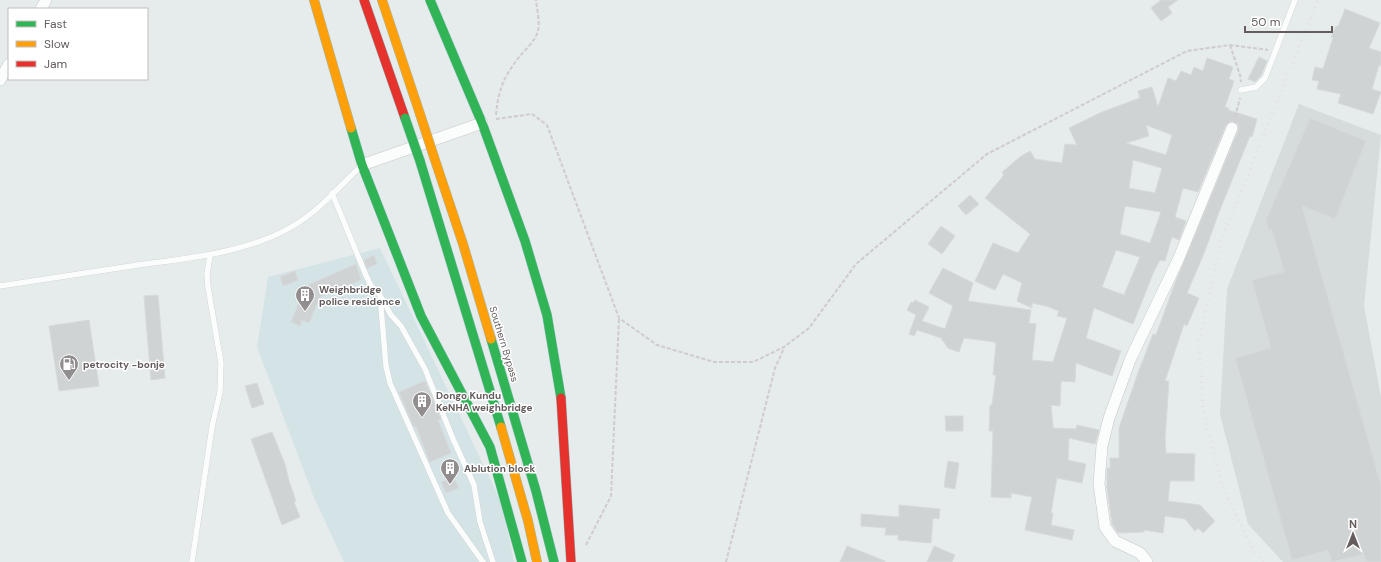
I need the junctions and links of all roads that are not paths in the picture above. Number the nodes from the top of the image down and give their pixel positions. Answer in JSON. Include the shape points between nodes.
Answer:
{"nodes":[{"id":1,"x":314,"y":0,"type":"edge"},
{"id":2,"x":364,"y":0,"type":"edge"},
{"id":3,"x":382,"y":0,"type":"edge"},
{"id":4,"x":430,"y":0,"type":"edge"},
{"id":5,"x":1295,"y":0,"type":"edge"},
{"id":6,"x":8,"y":66,"type":"edge"},
{"id":7,"x":0,"y":80,"type":"edge"},
{"id":8,"x":1241,"y":90,"type":"dead end"},
{"id":9,"x":482,"y":123,"type":"junction"},
{"id":10,"x":1232,"y":128,"type":"dead end"},
{"id":11,"x":362,"y":166,"type":"junction"},
{"id":12,"x":332,"y":194,"type":"junction"},
{"id":13,"x":210,"y":255,"type":"junction"},
{"id":14,"x":0,"y":286,"type":"edge"},
{"id":15,"x":380,"y":295,"type":"junction"},
{"id":16,"x":192,"y":562,"type":"edge"},
{"id":17,"x":483,"y":562,"type":"edge"},
{"id":18,"x":493,"y":562,"type":"edge"},
{"id":19,"x":522,"y":562,"type":"edge"},
{"id":20,"x":537,"y":562,"type":"edge"},
{"id":21,"x":554,"y":562,"type":"edge"},
{"id":22,"x":570,"y":562,"type":"edge"},
{"id":23,"x":1147,"y":562,"type":"edge"}],
"edges":[{"from":1,"to":11,"type":"highway"},
{"from":2,"to":20,"type":"highway","bridge":true,"via":[[420,161],[513,464]]},
{"from":3,"to":21,"type":"highway","name":"Southern Bypass","bridge":true,"via":[[463,244],[534,484]]},
{"from":4,"to":9,"type":"highway"},
{"from":5,"to":8,"type":"lane","via":[[1265,78],[1256,87]]},
{"from":6,"to":7,"type":"street"},
{"from":9,"to":11,"type":"street"},
{"from":9,"to":22,"type":"highway","via":[[525,241],[547,315],[562,412]]},
{"from":10,"to":23,"type":"street","via":[[1178,260],[1130,360],[1109,418],[1102,446],[1099,484],[1105,527],[1115,541],[1140,553]]},
{"from":11,"to":12,"type":"lane"},
{"from":11,"to":19,"type":"highway","via":[[421,316],[490,447]]},
{"from":12,"to":13,"type":"lane","via":[[319,208],[274,236]]},
{"from":12,"to":15,"type":"lane","via":[[371,286]]},
{"from":13,"to":14,"type":"lane"},
{"from":13,"to":16,"type":"lane","via":[[208,288],[221,363],[220,392],[212,428]]},
{"from":15,"to":17,"type":"lane","via":[[386,366],[390,383],[448,513]]},
{"from":15,"to":18,"type":"lane","via":[[425,369],[474,485],[480,522]]}]}
